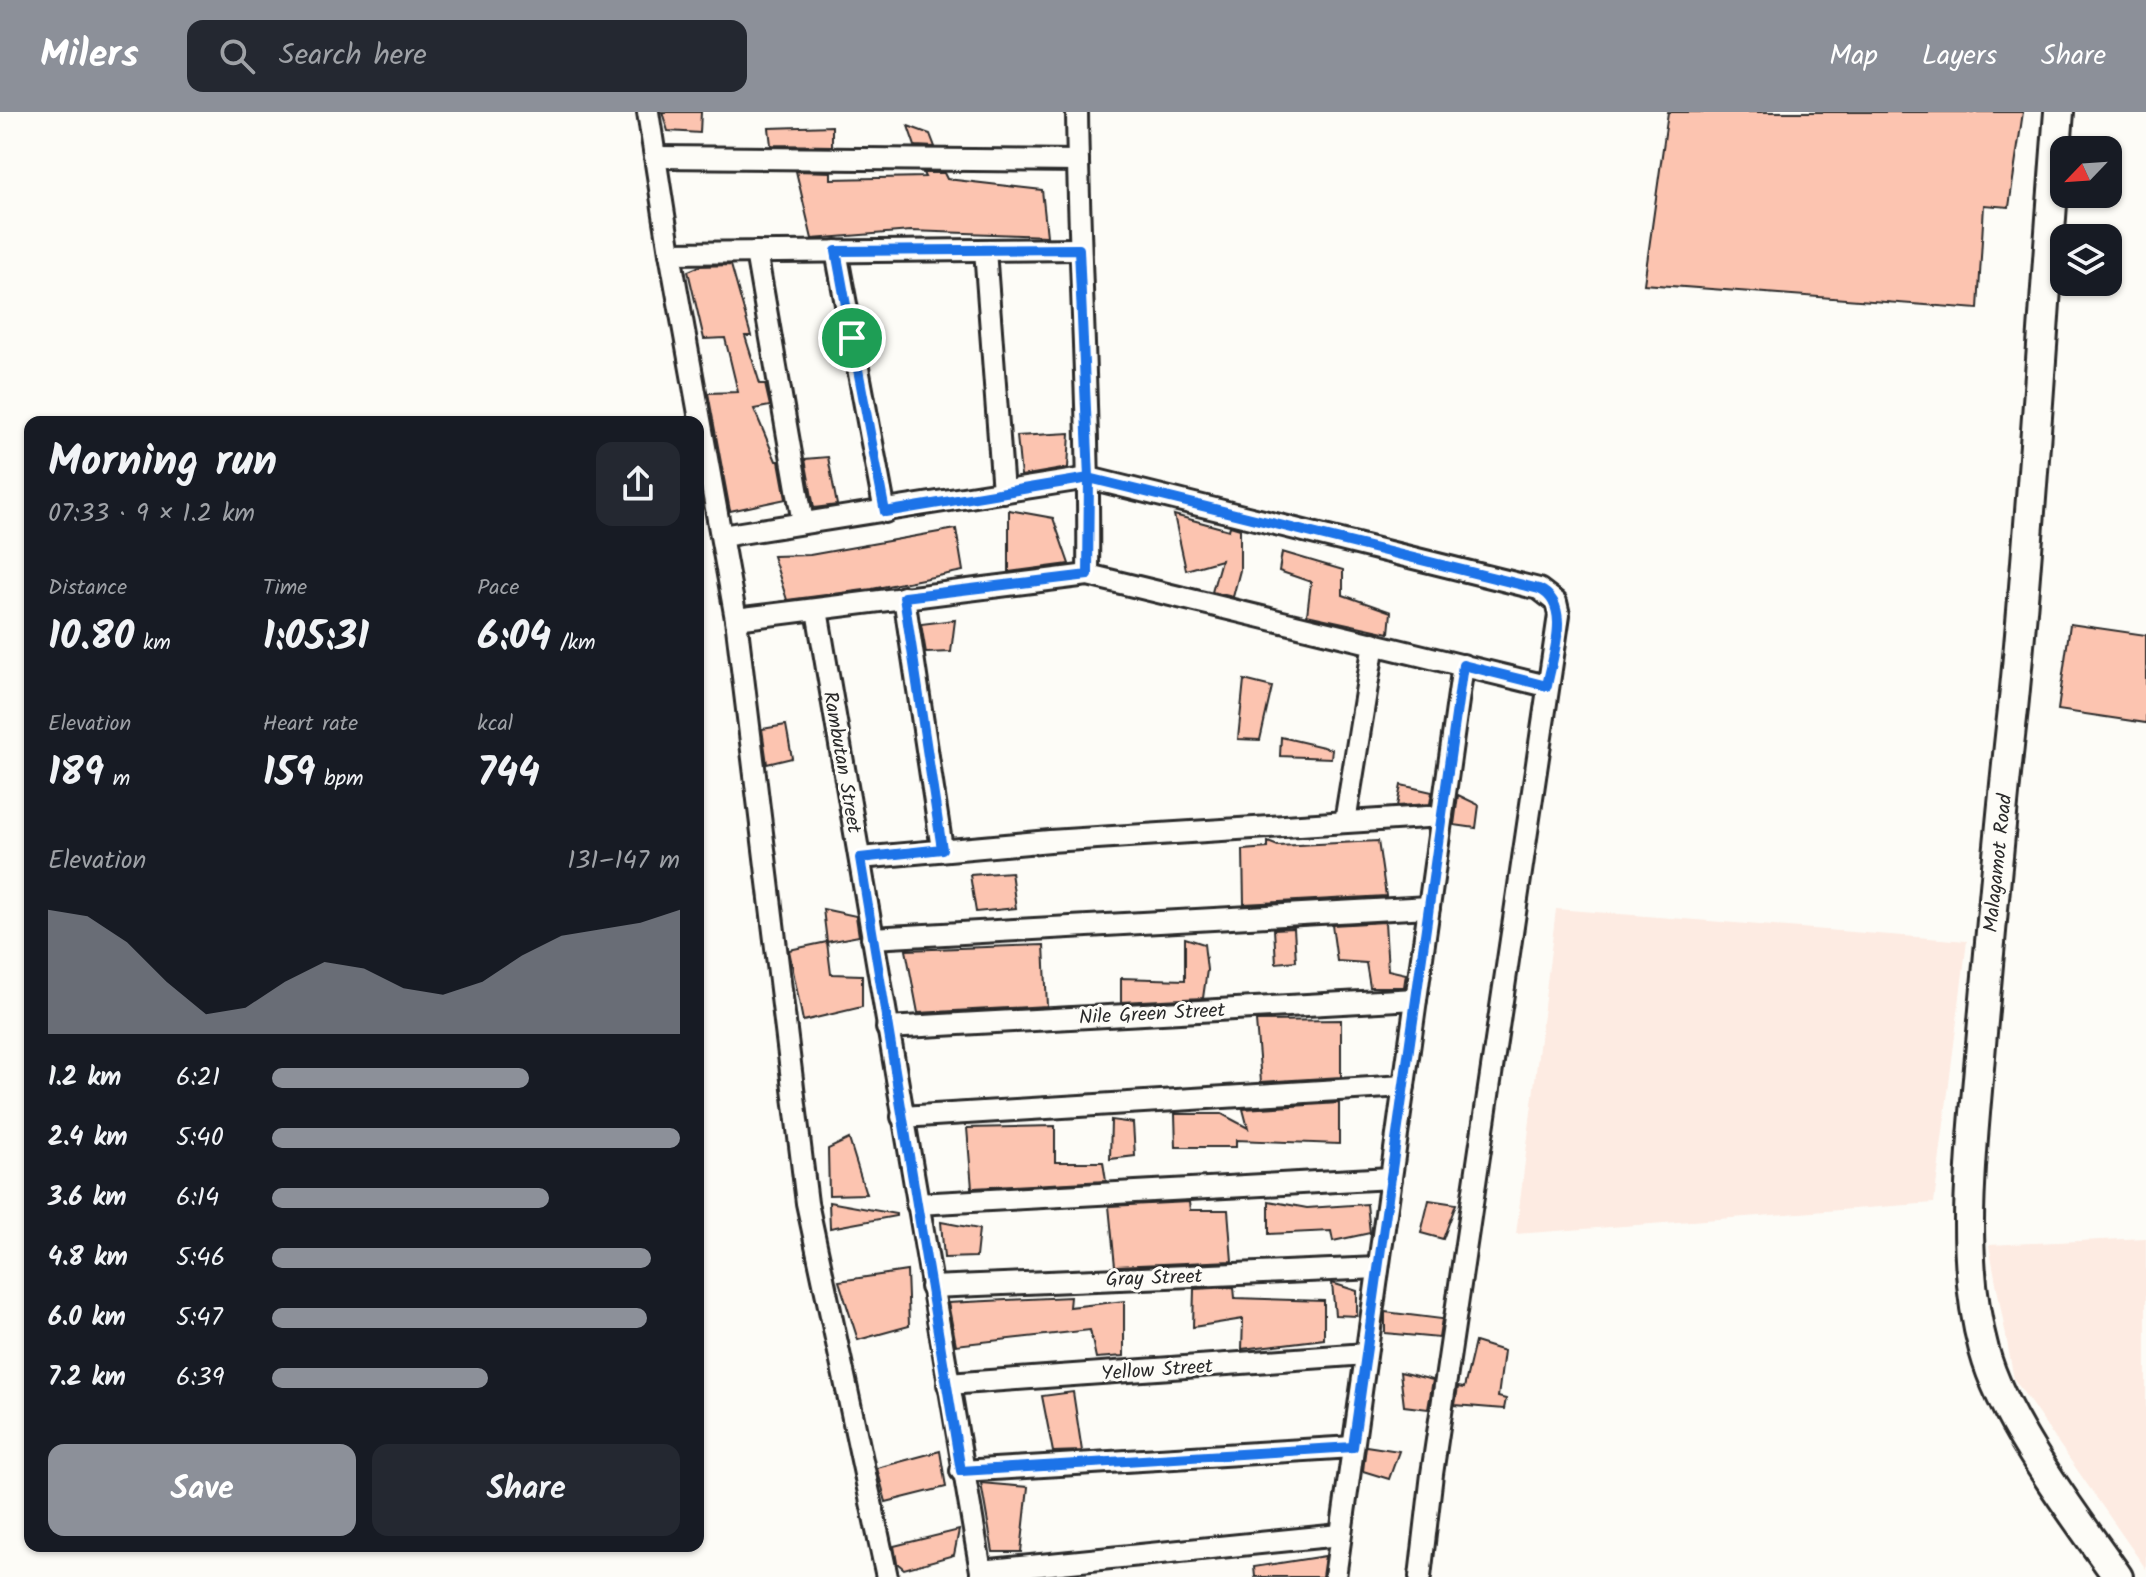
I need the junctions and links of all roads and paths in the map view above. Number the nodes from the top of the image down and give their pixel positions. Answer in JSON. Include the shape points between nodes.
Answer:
{"nodes":[{"id":1,"x":648,"y":112,"type":"edge"},
{"id":2,"x":1077,"y":112,"type":"edge"},
{"id":3,"x":2059,"y":112,"type":"edge"},
{"id":4,"x":656,"y":157,"type":"junction"},
{"id":5,"x":1078,"y":161,"type":"junction"},
{"id":6,"x":1079,"y":249,"type":"junction"},
{"id":7,"x":985,"y":250,"type":"junction"},
{"id":8,"x":836,"y":251,"type":"junction"},
{"id":9,"x":756,"y":252,"type":"junction"},
{"id":10,"x":670,"y":253,"type":"junction"},
{"id":11,"x":700,"y":416,"type":"edge"},
{"id":12,"x":704,"y":438,"type":"edge"},
{"id":13,"x":1089,"y":478,"type":"junction"},
{"id":14,"x":1003,"y":492,"type":"junction"},
{"id":15,"x":885,"y":512,"type":"junction"},
{"id":16,"x":803,"y":523,"type":"junction"},
{"id":17,"x":722,"y":536,"type":"junction"},
{"id":18,"x":1088,"y":575,"type":"junction"},
{"id":19,"x":904,"y":597,"type":"junction"},
{"id":20,"x":817,"y":610,"type":"junction"},
{"id":21,"x":736,"y":619,"type":"junction"},
{"id":22,"x":1374,"y":643,"type":"junction"},
{"id":23,"x":1463,"y":665,"type":"junction"},
{"id":24,"x":1547,"y":686,"type":"junction"},
{"id":25,"x":1442,"y":816,"type":"junction"},
{"id":26,"x":1345,"y":822,"type":"junction"},
{"id":27,"x":942,"y":849,"type":"junction"},
{"id":28,"x":860,"y":858,"type":"junction"},
{"id":29,"x":1429,"y":907,"type":"junction"},
{"id":30,"x":872,"y":938,"type":"junction"},
{"id":31,"x":1416,"y":999,"type":"junction"},
{"id":32,"x":887,"y":1028,"type":"junction"},
{"id":33,"x":1404,"y":1086,"type":"junction"},
{"id":34,"x":902,"y":1117,"type":"junction"},
{"id":35,"x":1391,"y":1178,"type":"junction"},
{"id":36,"x":917,"y":1204,"type":"junction"},
{"id":37,"x":1378,"y":1268,"type":"junction"},
{"id":38,"x":931,"y":1287,"type":"junction"},
{"id":39,"x":1366,"y":1354,"type":"junction"},
{"id":40,"x":948,"y":1384,"type":"junction"},
{"id":41,"x":1353,"y":1447,"type":"junction"},
{"id":42,"x":961,"y":1471,"type":"junction"},
{"id":43,"x":1340,"y":1535,"type":"junction"},
{"id":44,"x":981,"y":1574,"type":"edge"},
{"id":45,"x":887,"y":1577,"type":"edge"},
{"id":46,"x":1335,"y":1577,"type":"edge"},
{"id":47,"x":1420,"y":1577,"type":"edge"},
{"id":48,"x":2118,"y":1577,"type":"edge"}],
"edges":[{"from":1,"to":4,"type":"street"},
{"from":2,"to":5,"type":"street"},
{"from":3,"to":48,"type":"street","name":"Malagamot Road","via":[[1969,1242],[1975,1308],[1999,1390]]},
{"from":4,"to":5,"type":"street"},
{"from":4,"to":10,"type":"street"},
{"from":5,"to":6,"type":"street"},
{"from":6,"to":7,"type":"street"},
{"from":6,"to":13,"type":"street"},
{"from":7,"to":8,"type":"street"},
{"from":7,"to":14,"type":"street"},
{"from":8,"to":9,"type":"street"},
{"from":8,"to":15,"type":"street"},
{"from":9,"to":10,"type":"street"},
{"from":9,"to":16,"type":"street"},
{"from":10,"to":11,"type":"street"},
{"from":12,"to":17,"type":"street"},
{"from":13,"to":14,"type":"street"},
{"from":13,"to":18,"type":"street"},
{"from":13,"to":24,"type":"street","via":[[1548,593],[1559,615]]},
{"from":14,"to":15,"type":"street"},
{"from":15,"to":16,"type":"street"},
{"from":16,"to":17,"type":"street"},
{"from":17,"to":21,"type":"street"},
{"from":18,"to":19,"type":"street"},
{"from":18,"to":22,"type":"street"},
{"from":19,"to":20,"type":"street"},
{"from":19,"to":27,"type":"street"},
{"from":20,"to":21,"type":"street"},
{"from":20,"to":28,"type":"street","name":"Rambutan Street"},
{"from":21,"to":45,"type":"street","via":[[807,1203]]},
{"from":22,"to":23,"type":"street"},
{"from":22,"to":26,"type":"street"},
{"from":23,"to":24,"type":"street"},
{"from":23,"to":25,"type":"street"},
{"from":24,"to":47,"type":"street"},
{"from":25,"to":26,"type":"street"},
{"from":25,"to":29,"type":"street"},
{"from":26,"to":27,"type":"street"},
{"from":27,"to":28,"type":"street"},
{"from":28,"to":30,"type":"street","name":"Rambutan Street"},
{"from":29,"to":30,"type":"street"},
{"from":29,"to":31,"type":"street"},
{"from":30,"to":32,"type":"street","name":"Rambutan Street"},
{"from":31,"to":32,"type":"street","name":"Nile Green Street"},
{"from":31,"to":33,"type":"street"},
{"from":32,"to":34,"type":"street","name":"Rambutan Street"},
{"from":33,"to":34,"type":"street"},
{"from":33,"to":35,"type":"street"},
{"from":34,"to":36,"type":"street","name":"Rambutan Street"},
{"from":35,"to":36,"type":"street"},
{"from":35,"to":37,"type":"street"},
{"from":36,"to":38,"type":"street","name":"Rambutan Street"},
{"from":37,"to":38,"type":"street","name":"Gray Street"},
{"from":37,"to":39,"type":"street"},
{"from":38,"to":40,"type":"street","name":"Rambutan Street"},
{"from":39,"to":40,"type":"street","name":"Yellow Street"},
{"from":39,"to":41,"type":"street"},
{"from":40,"to":42,"type":"street","name":"Rambutan Street"},
{"from":41,"to":42,"type":"street"},
{"from":41,"to":43,"type":"street"},
{"from":42,"to":44,"type":"street","name":"Rambutan Street"},
{"from":43,"to":44,"type":"street"},
{"from":43,"to":46,"type":"street"}]}
